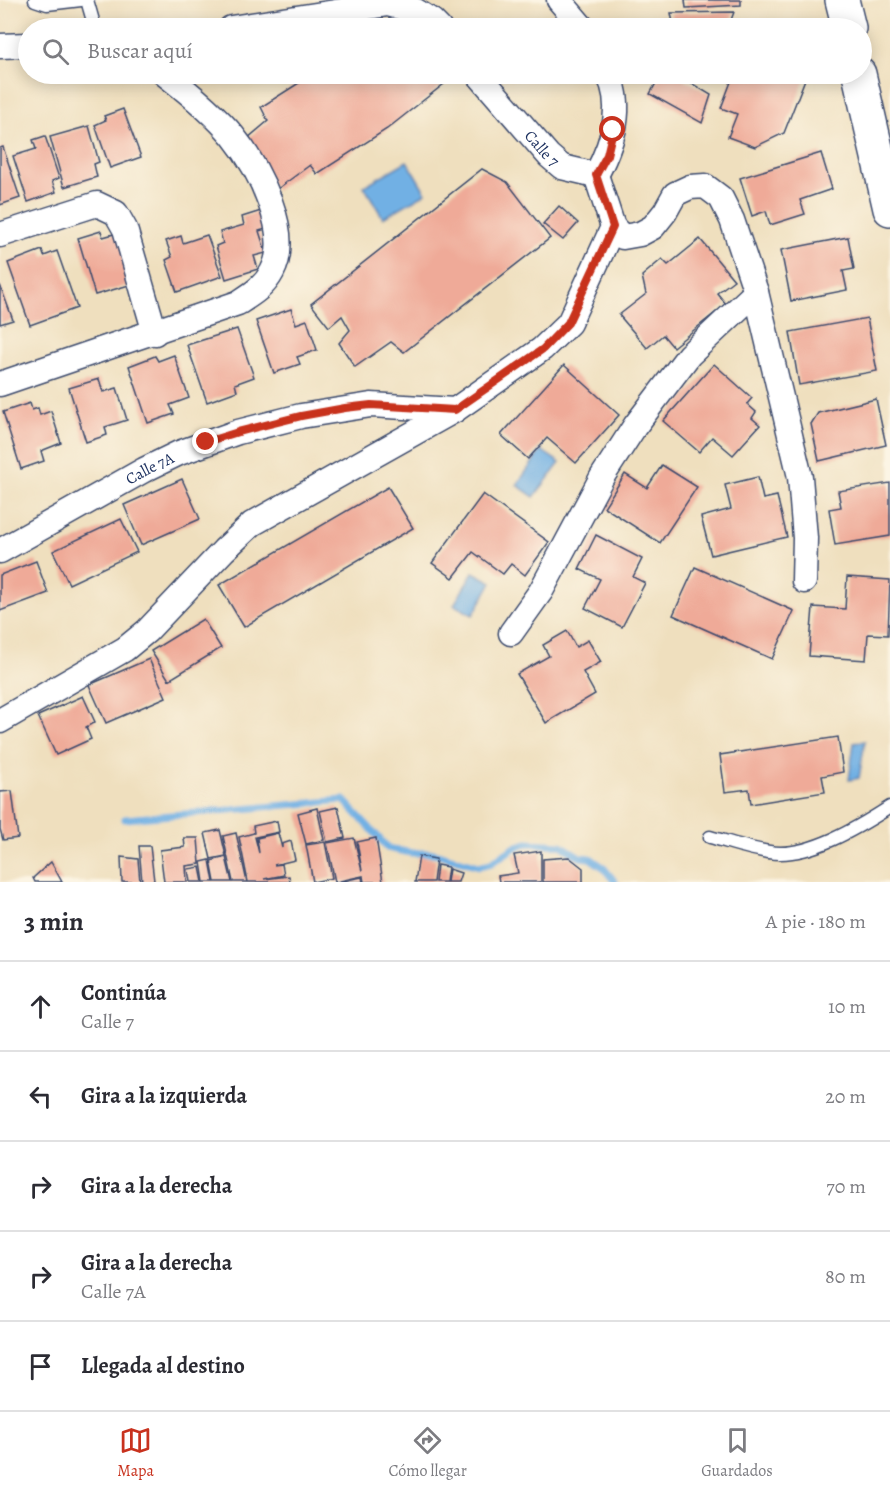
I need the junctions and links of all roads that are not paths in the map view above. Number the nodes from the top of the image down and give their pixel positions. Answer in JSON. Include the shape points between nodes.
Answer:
{"nodes":[{"id":1,"x":35,"y":0,"type":"edge"},
{"id":2,"x":81,"y":0,"type":"edge"},
{"id":3,"x":87,"y":0,"type":"edge"},
{"id":4,"x":559,"y":0,"type":"edge"},
{"id":5,"x":842,"y":0,"type":"edge"},
{"id":6,"x":332,"y":6,"type":"edge"},
{"id":7,"x":92,"y":18,"type":"edge"},
{"id":8,"x":277,"y":18,"type":"edge"},
{"id":9,"x":427,"y":18,"type":"edge"},
{"id":10,"x":574,"y":18,"type":"edge"},
{"id":11,"x":846,"y":18,"type":"edge"},
{"id":12,"x":18,"y":45,"type":"edge"},
{"id":13,"x":0,"y":46,"type":"edge"},
{"id":14,"x":176,"y":84,"type":"edge"},
{"id":15,"x":487,"y":84,"type":"edge"},
{"id":16,"x":613,"y":84,"type":"edge"},
{"id":17,"x":861,"y":84,"type":"edge"},
{"id":18,"x":596,"y":175,"type":"junction"},
{"id":19,"x":890,"y":209,"type":"edge"},
{"id":20,"x":613,"y":227,"type":"junction"},
{"id":21,"x":0,"y":235,"type":"edge"},
{"id":22,"x":756,"y":292,"type":"junction"},
{"id":23,"x":155,"y":333,"type":"junction"},
{"id":24,"x":0,"y":384,"type":"edge"},
{"id":25,"x":455,"y":410,"type":"junction"},
{"id":26,"x":0,"y":551,"type":"edge"},
{"id":27,"x":804,"y":582,"type":"dead end"},
{"id":28,"x":511,"y":633,"type":"dead end"},
{"id":29,"x":0,"y":721,"type":"edge"},
{"id":30,"x":890,"y":807,"type":"edge"},
{"id":31,"x":710,"y":837,"type":"dead end"}],
"edges":[{"from":1,"to":2,"type":"lane","via":[[47,4]]},
{"from":3,"to":7,"type":"lane"},
{"from":4,"to":10,"type":"street"},
{"from":5,"to":11,"type":"main road"},
{"from":6,"to":8,"type":"street"},
{"from":6,"to":9,"type":"street","via":[[388,4]]},
{"from":12,"to":13,"type":"street"},
{"from":14,"to":23,"type":"street","via":[[233,136],[251,162],[270,200],[278,235],[276,263],[259,290],[238,303]]},
{"from":15,"to":18,"type":"street","name":"Calle 7","via":[[549,156],[562,166]]},
{"from":16,"to":18,"type":"street","via":[[613,130],[607,155]]},
{"from":17,"to":19,"type":"main road"},
{"from":18,"to":20,"type":"street"},
{"from":20,"to":22,"type":"street","via":[[623,237],[640,234],[653,227],[675,194],[705,186],[721,198],[732,220]]},
{"from":20,"to":25,"type":"street","via":[[568,323],[543,349]]},
{"from":21,"to":23,"type":"street","via":[[97,204],[116,213],[125,229]]},
{"from":22,"to":27,"type":"street","via":[[800,477]]},
{"from":22,"to":28,"type":"street","via":[[689,355],[635,426],[602,477],[541,591]]},
{"from":23,"to":24,"type":"street"},
{"from":25,"to":26,"type":"street","name":"Calle 7A","via":[[371,405],[301,416],[238,432],[153,466]]},
{"from":25,"to":29,"type":"street","via":[[252,524],[125,649]]},
{"from":30,"to":31,"type":"lane","via":[[807,850],[771,853]]}]}
